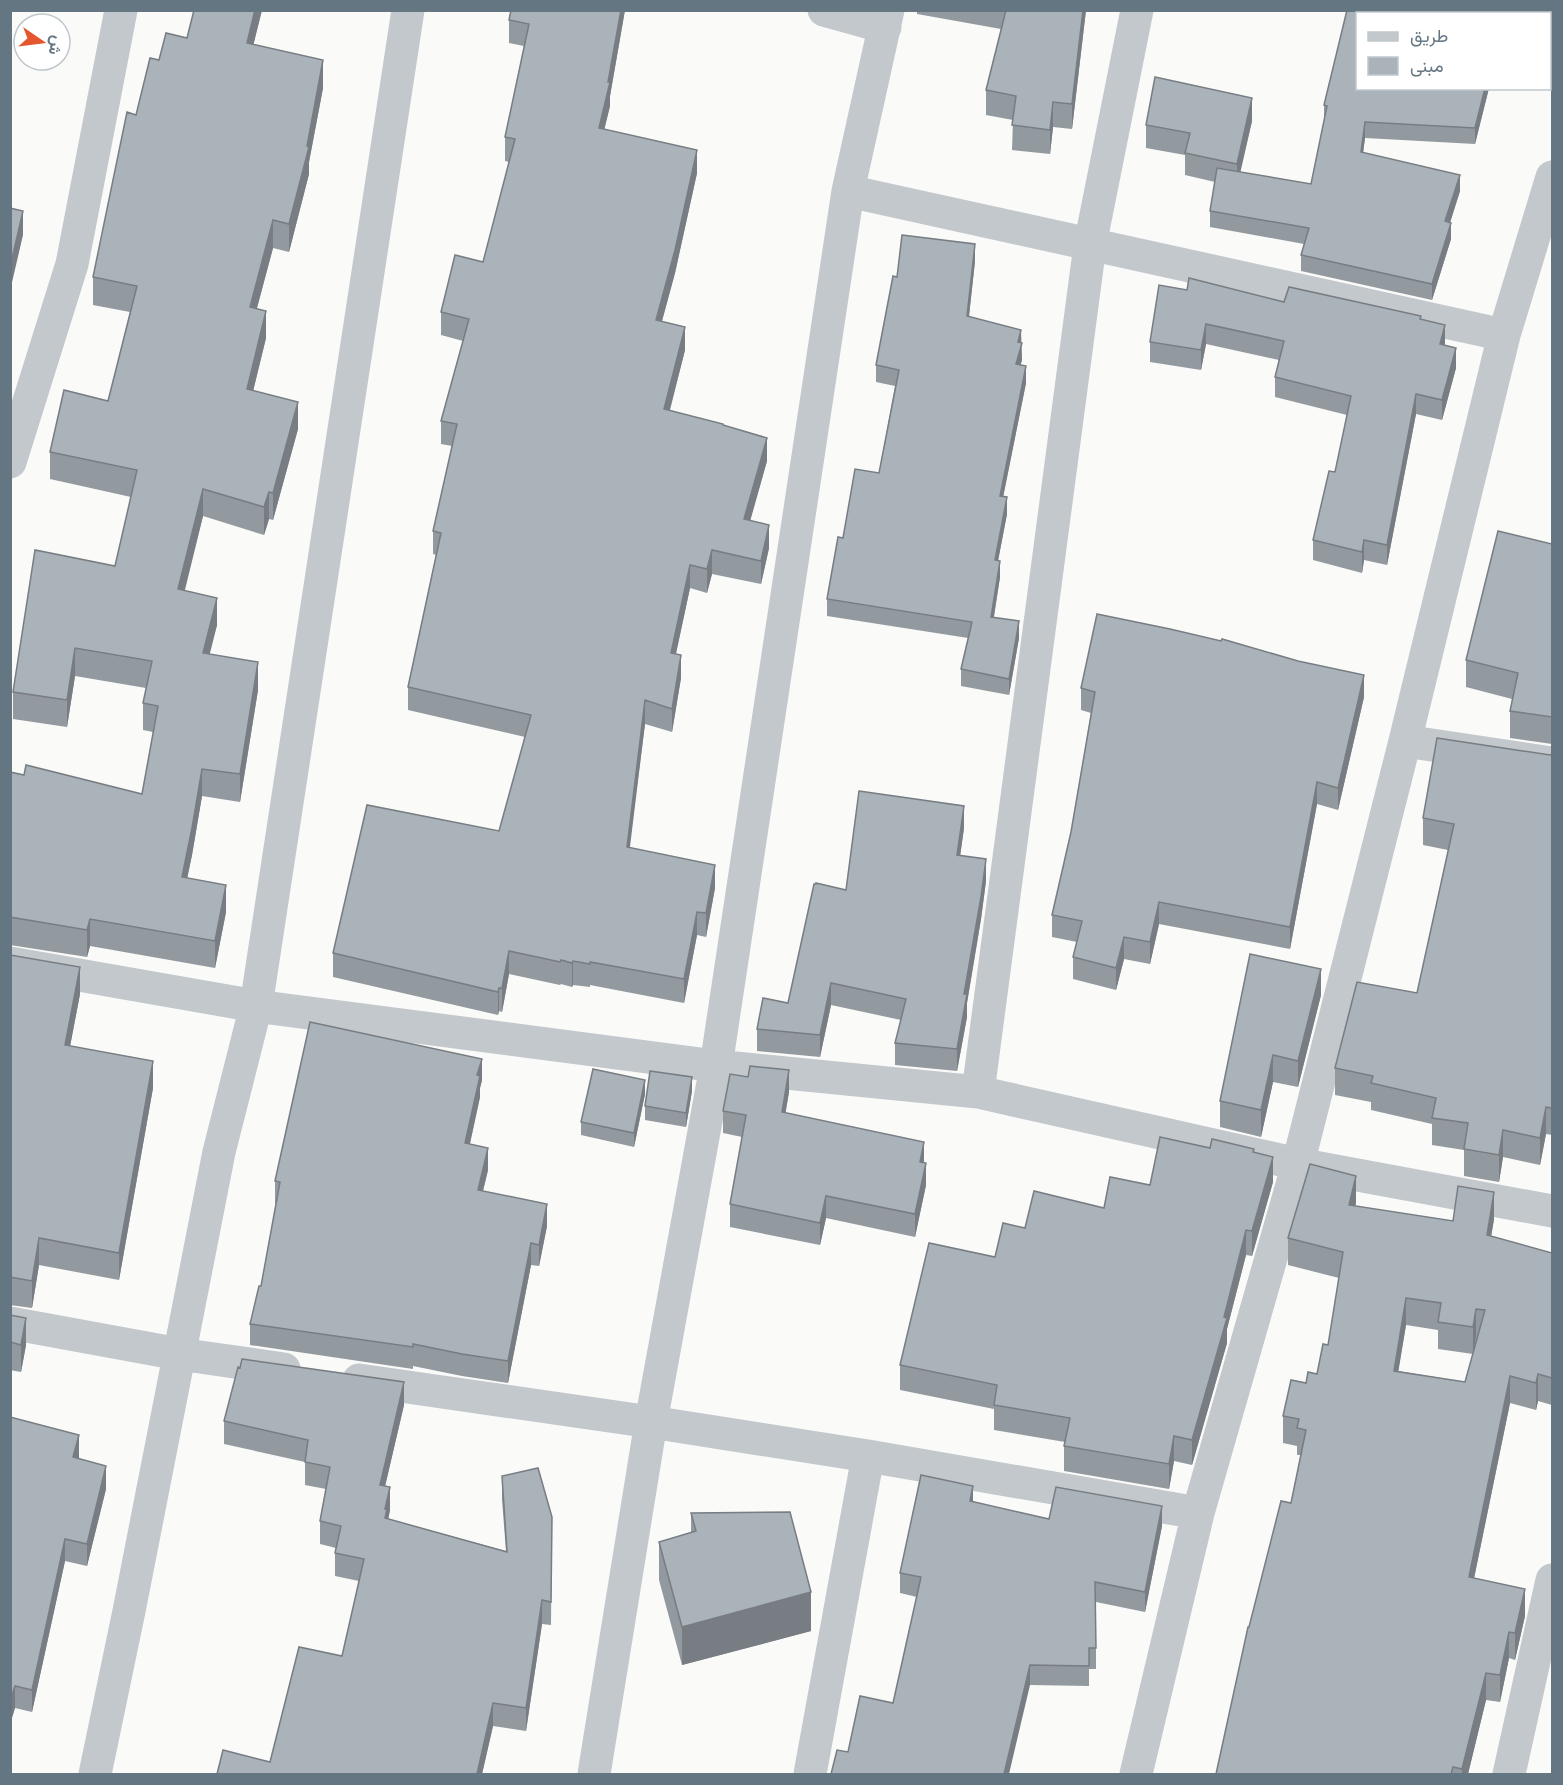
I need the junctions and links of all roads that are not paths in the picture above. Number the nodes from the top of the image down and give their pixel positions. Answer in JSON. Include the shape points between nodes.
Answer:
{"nodes":[{"id":1,"x":121,"y":10,"type":"edge"},
{"id":2,"x":408,"y":10,"type":"edge"},
{"id":3,"x":824,"y":10,"type":"edge"},
{"id":4,"x":1137,"y":10,"type":"edge"},
{"id":5,"x":887,"y":19,"type":"edge"},
{"id":6,"x":1552,"y":177,"type":"edge"},
{"id":7,"x":849,"y":191,"type":"junction"},
{"id":8,"x":1090,"y":245,"type":"junction"},
{"id":9,"x":1504,"y":335,"type":"junction"},
{"id":10,"x":10,"y":462,"type":"edge"},
{"id":11,"x":1405,"y":741,"type":"junction"},
{"id":12,"x":1552,"y":763,"type":"edge"},
{"id":13,"x":10,"y":963,"type":"edge"},
{"id":14,"x":256,"y":1006,"type":"junction"},
{"id":15,"x":717,"y":1066,"type":"junction"},
{"id":16,"x":978,"y":1092,"type":"junction"},
{"id":17,"x":1298,"y":1164,"type":"junction"},
{"id":18,"x":1552,"y":1211,"type":"edge"},
{"id":19,"x":10,"y":1323,"type":"edge"},
{"id":20,"x":179,"y":1354,"type":"junction"},
{"id":21,"x":651,"y":1422,"type":"junction"},
{"id":22,"x":868,"y":1456,"type":"junction"},
{"id":23,"x":1198,"y":1513,"type":"junction"},
{"id":24,"x":1552,"y":1580,"type":"edge"},
{"id":25,"x":95,"y":1774,"type":"edge"},
{"id":26,"x":594,"y":1774,"type":"edge"},
{"id":27,"x":810,"y":1774,"type":"edge"},
{"id":28,"x":1136,"y":1774,"type":"edge"},
{"id":29,"x":1509,"y":1774,"type":"edge"}],
"edges":[{"from":1,"to":10,"type":"street","via":[[72,264]]},
{"from":2,"to":14,"type":"street"},
{"from":3,"to":5,"type":"street"},
{"from":4,"to":8,"type":"street"},
{"from":5,"to":7,"type":"street"},
{"from":6,"to":9,"type":"street"},
{"from":7,"to":8,"type":"street"},
{"from":7,"to":15,"type":"street"},
{"from":8,"to":9,"type":"street"},
{"from":8,"to":16,"type":"street"},
{"from":9,"to":11,"type":"street"},
{"from":11,"to":12,"type":"street"},
{"from":11,"to":17,"type":"street"},
{"from":13,"to":14,"type":"street"},
{"from":14,"to":15,"type":"street"},
{"from":14,"to":20,"type":"street","via":[[219,1152]]},
{"from":15,"to":16,"type":"street"},
{"from":15,"to":21,"type":"street"},
{"from":16,"to":17,"type":"street"},
{"from":17,"to":18,"type":"street"},
{"from":17,"to":23,"type":"street"},
{"from":19,"to":20,"type":"street"},
{"from":20,"to":21,"type":"street"},
{"from":20,"to":25,"type":"street"},
{"from":21,"to":22,"type":"street"},
{"from":21,"to":26,"type":"street"},
{"from":22,"to":23,"type":"street"},
{"from":22,"to":27,"type":"street"},
{"from":23,"to":28,"type":"street"},
{"from":24,"to":29,"type":"street"}]}
